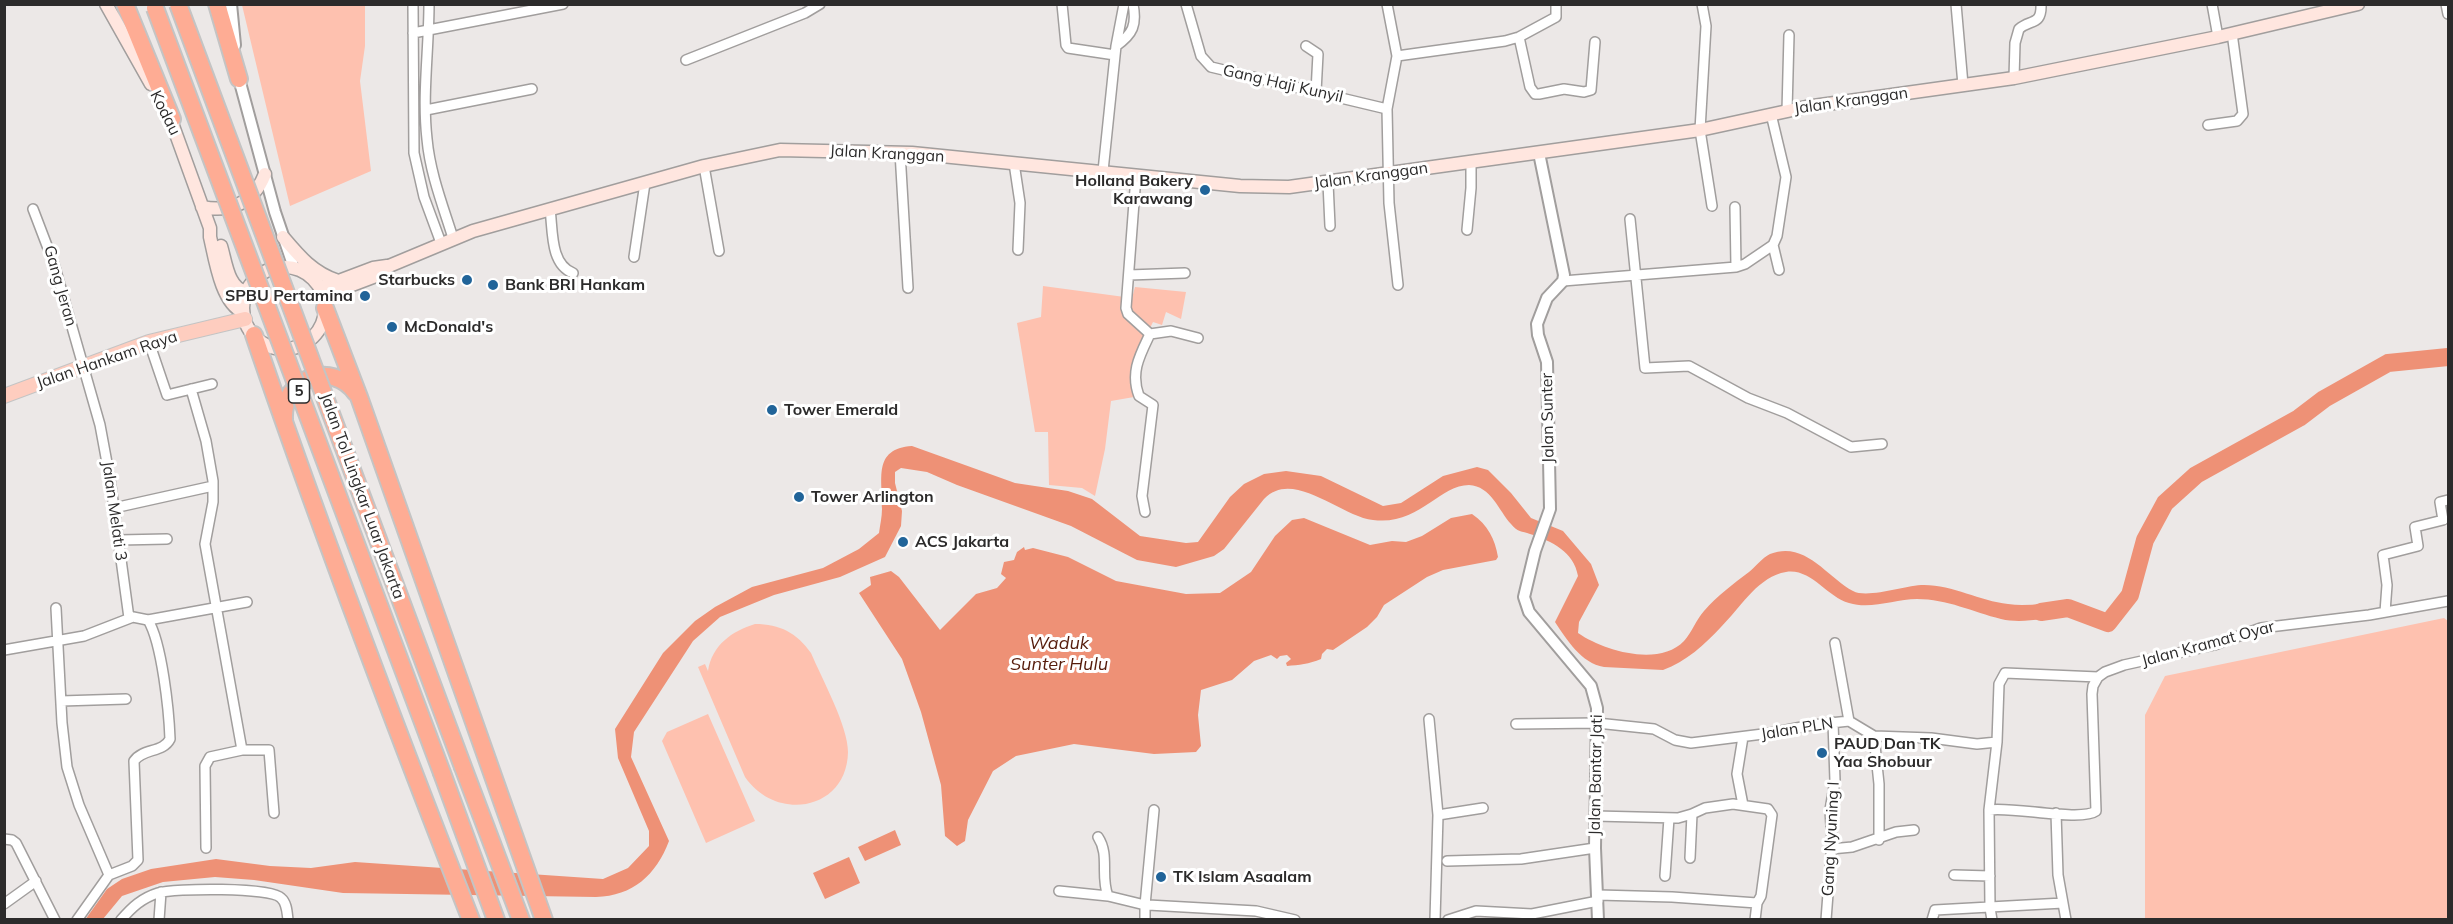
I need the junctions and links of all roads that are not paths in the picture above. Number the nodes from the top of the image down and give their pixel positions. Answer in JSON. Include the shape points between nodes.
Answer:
{"nodes":[{"id":1,"x":106,"y":4,"type":"edge"},
{"id":2,"x":125,"y":4,"type":"edge"},
{"id":3,"x":178,"y":4,"type":"edge"},
{"id":4,"x":217,"y":4,"type":"edge"},
{"id":5,"x":231,"y":4,"type":"edge"},
{"id":6,"x":413,"y":4,"type":"edge"},
{"id":7,"x":429,"y":4,"type":"edge"},
{"id":8,"x":563,"y":4,"type":"edge"},
{"id":9,"x":820,"y":4,"type":"edge"},
{"id":10,"x":1062,"y":4,"type":"edge"},
{"id":11,"x":1124,"y":4,"type":"edge"},
{"id":12,"x":1133,"y":4,"type":"edge"},
{"id":13,"x":1186,"y":4,"type":"edge"},
{"id":14,"x":1387,"y":4,"type":"edge"},
{"id":15,"x":1556,"y":4,"type":"edge"},
{"id":16,"x":1956,"y":4,"type":"edge"},
{"id":17,"x":2041,"y":4,"type":"edge"},
{"id":18,"x":2212,"y":4,"type":"edge"},
{"id":19,"x":2358,"y":4,"type":"edge"},
{"id":20,"x":2446,"y":4,"type":"edge"},
{"id":21,"x":1703,"y":5,"type":"edge"},
{"id":22,"x":154,"y":6,"type":"edge"},
{"id":23,"x":809,"y":8,"type":"edge"},
{"id":24,"x":2448,"y":14,"type":"edge"},
{"id":25,"x":429,"y":30,"type":"junction"},
{"id":26,"x":413,"y":33,"type":"junction"},
{"id":27,"x":2232,"y":33,"type":"junction"},
{"id":28,"x":1789,"y":35,"type":"dead end"},
{"id":29,"x":1519,"y":37,"type":"junction"},
{"id":30,"x":2218,"y":37,"type":"junction"},
{"id":31,"x":1595,"y":42,"type":"dead end"},
{"id":32,"x":1306,"y":46,"type":"dead end"},
{"id":33,"x":1115,"y":50,"type":"junction"},
{"id":34,"x":1397,"y":56,"type":"junction"},
{"id":35,"x":686,"y":60,"type":"dead end"},
{"id":36,"x":2014,"y":78,"type":"junction"},
{"id":37,"x":238,"y":79,"type":"junction"},
{"id":38,"x":1963,"y":85,"type":"junction"},
{"id":39,"x":532,"y":88,"type":"dead end"},
{"id":40,"x":1316,"y":92,"type":"junction"},
{"id":41,"x":1387,"y":109,"type":"junction"},
{"id":42,"x":426,"y":110,"type":"junction"},
{"id":43,"x":1787,"y":111,"type":"junction"},
{"id":44,"x":1771,"y":114,"type":"junction"},
{"id":45,"x":172,"y":119,"type":"junction"},
{"id":46,"x":2208,"y":125,"type":"dead end"},
{"id":47,"x":1700,"y":130,"type":"junction"},
{"id":48,"x":900,"y":152,"type":"junction"},
{"id":49,"x":1539,"y":153,"type":"junction"},
{"id":50,"x":1471,"y":162,"type":"junction"},
{"id":51,"x":1014,"y":163,"type":"junction"},
{"id":52,"x":704,"y":166,"type":"junction"},
{"id":53,"x":1103,"y":171,"type":"junction"},
{"id":54,"x":265,"y":174,"type":"junction"},
{"id":55,"x":1389,"y":174,"type":"junction"},
{"id":56,"x":1136,"y":176,"type":"junction"},
{"id":57,"x":435,"y":177,"type":"junction"},
{"id":58,"x":420,"y":180,"type":"junction"},
{"id":59,"x":645,"y":183,"type":"junction"},
{"id":60,"x":1328,"y":183,"type":"junction"},
{"id":61,"x":1712,"y":206,"type":"dead end"},
{"id":62,"x":202,"y":207,"type":"junction"},
{"id":63,"x":1735,"y":207,"type":"dead end"},
{"id":64,"x":33,"y":209,"type":"dead end"},
{"id":65,"x":549,"y":209,"type":"junction"},
{"id":66,"x":1630,"y":219,"type":"dead end"},
{"id":67,"x":1330,"y":226,"type":"dead end"},
{"id":68,"x":1467,"y":230,"type":"dead end"},
{"id":69,"x":281,"y":232,"type":"junction"},
{"id":70,"x":447,"y":240,"type":"junction"},
{"id":71,"x":1773,"y":245,"type":"junction"},
{"id":72,"x":1018,"y":250,"type":"dead end"},
{"id":73,"x":719,"y":251,"type":"dead end"},
{"id":74,"x":634,"y":257,"type":"dead end"},
{"id":75,"x":220,"y":259,"type":"junction"},
{"id":76,"x":389,"y":266,"type":"junction"},
{"id":77,"x":1736,"y":267,"type":"junction"},
{"id":78,"x":294,"y":268,"type":"junction"},
{"id":79,"x":1779,"y":270,"type":"dead end"},
{"id":80,"x":573,"y":273,"type":"dead end"},
{"id":81,"x":1185,"y":273,"type":"dead end"},
{"id":82,"x":1129,"y":274,"type":"junction"},
{"id":83,"x":1636,"y":274,"type":"junction"},
{"id":84,"x":338,"y":281,"type":"junction"},
{"id":85,"x":1563,"y":281,"type":"junction"},
{"id":86,"x":1398,"y":285,"type":"dead end"},
{"id":87,"x":908,"y":288,"type":"dead end"},
{"id":88,"x":246,"y":292,"type":"junction"},
{"id":89,"x":322,"y":297,"type":"junction"},
{"id":90,"x":244,"y":316,"type":"junction"},
{"id":91,"x":1150,"y":334,"type":"junction"},
{"id":92,"x":1198,"y":338,"type":"dead end"},
{"id":93,"x":260,"y":340,"type":"junction"},
{"id":94,"x":149,"y":342,"type":"junction"},
{"id":95,"x":84,"y":365,"type":"junction"},
{"id":96,"x":212,"y":384,"type":"dead end"},
{"id":97,"x":191,"y":389,"type":"junction"},
{"id":98,"x":4,"y":396,"type":"edge"},
{"id":99,"x":359,"y":398,"type":"junction"},
{"id":100,"x":284,"y":423,"type":"junction"},
{"id":101,"x":1882,"y":444,"type":"dead end"},
{"id":102,"x":213,"y":486,"type":"junction"},
{"id":103,"x":2448,"y":500,"type":"edge"},
{"id":104,"x":114,"y":508,"type":"junction"},
{"id":105,"x":1145,"y":512,"type":"dead end"},
{"id":106,"x":1549,"y":515,"type":"joint"},
{"id":107,"x":167,"y":539,"type":"dead end"},
{"id":108,"x":119,"y":540,"type":"junction"},
{"id":109,"x":2448,"y":601,"type":"edge"},
{"id":110,"x":247,"y":602,"type":"dead end"},
{"id":111,"x":56,"y":608,"type":"dead end"},
{"id":112,"x":217,"y":609,"type":"junction"},
{"id":113,"x":2385,"y":612,"type":"junction"},
{"id":114,"x":129,"y":618,"type":"junction"},
{"id":115,"x":148,"y":620,"type":"junction"},
{"id":116,"x":59,"y":640,"type":"junction"},
{"id":117,"x":1835,"y":643,"type":"dead end"},
{"id":118,"x":4,"y":650,"type":"edge"},
{"id":119,"x":2098,"y":677,"type":"junction"},
{"id":120,"x":126,"y":699,"type":"dead end"},
{"id":121,"x":61,"y":701,"type":"junction"},
{"id":122,"x":1429,"y":718,"type":"dead end"},
{"id":123,"x":1849,"y":721,"type":"junction"},
{"id":124,"x":1833,"y":722,"type":"junction"},
{"id":125,"x":1597,"y":723,"type":"junction"},
{"id":126,"x":1515,"y":724,"type":"dead end"},
{"id":127,"x":1874,"y":736,"type":"junction"},
{"id":128,"x":1743,"y":737,"type":"junction"},
{"id":129,"x":1997,"y":742,"type":"junction"},
{"id":130,"x":242,"y":750,"type":"junction"},
{"id":131,"x":1743,"y":805,"type":"junction"},
{"id":132,"x":1483,"y":808,"type":"dead end"},
{"id":133,"x":1154,"y":810,"type":"dead end"},
{"id":134,"x":1989,"y":810,"type":"junction"},
{"id":135,"x":273,"y":813,"type":"dead end"},
{"id":136,"x":2056,"y":813,"type":"junction"},
{"id":137,"x":1438,"y":814,"type":"junction"},
{"id":138,"x":1692,"y":814,"type":"junction"},
{"id":139,"x":1595,"y":816,"type":"junction"},
{"id":140,"x":1670,"y":818,"type":"junction"},
{"id":141,"x":1914,"y":830,"type":"dead end"},
{"id":142,"x":1098,"y":837,"type":"dead end"},
{"id":143,"x":4,"y":839,"type":"edge"},
{"id":144,"x":1878,"y":840,"type":"junction"},
{"id":145,"x":206,"y":848,"type":"dead end"},
{"id":146,"x":1595,"y":848,"type":"junction"},
{"id":147,"x":1831,"y":849,"type":"junction"},
{"id":148,"x":1690,"y":858,"type":"dead end"},
{"id":149,"x":1446,"y":861,"type":"dead end"},
{"id":150,"x":109,"y":875,"type":"junction"},
{"id":151,"x":1954,"y":875,"type":"dead end"},
{"id":152,"x":1665,"y":876,"type":"dead end"},
{"id":153,"x":1990,"y":876,"type":"junction"},
{"id":154,"x":36,"y":881,"type":"junction"},
{"id":155,"x":1059,"y":891,"type":"dead end"},
{"id":156,"x":161,"y":892,"type":"junction"},
{"id":157,"x":1108,"y":896,"type":"junction"},
{"id":158,"x":1598,"y":898,"type":"junction"},
{"id":159,"x":1757,"y":903,"type":"junction"},
{"id":160,"x":2063,"y":903,"type":"junction"},
{"id":161,"x":4,"y":904,"type":"edge"},
{"id":162,"x":1145,"y":905,"type":"junction"},
{"id":163,"x":1990,"y":908,"type":"junction"},
{"id":164,"x":55,"y":920,"type":"edge"},
{"id":165,"x":77,"y":920,"type":"edge"},
{"id":166,"x":121,"y":920,"type":"edge"},
{"id":167,"x":159,"y":920,"type":"edge"},
{"id":168,"x":288,"y":920,"type":"edge"},
{"id":169,"x":471,"y":920,"type":"edge"},
{"id":170,"x":496,"y":920,"type":"edge"},
{"id":171,"x":521,"y":920,"type":"edge"},
{"id":172,"x":544,"y":920,"type":"edge"},
{"id":173,"x":1144,"y":920,"type":"edge"},
{"id":174,"x":1295,"y":920,"type":"edge"},
{"id":175,"x":1435,"y":920,"type":"edge"},
{"id":176,"x":1448,"y":920,"type":"edge"},
{"id":177,"x":1598,"y":920,"type":"edge"},
{"id":178,"x":1755,"y":920,"type":"edge"},
{"id":179,"x":1826,"y":920,"type":"edge"},
{"id":180,"x":1932,"y":920,"type":"edge"},
{"id":181,"x":1992,"y":920,"type":"edge"},
{"id":182,"x":2066,"y":920,"type":"edge"}],
"edges":[{"from":1,"to":45,"type":"main road","name":"Kodau"},
{"from":2,"to":45,"type":"highway"},
{"from":3,"to":171,"type":"highway","name":"Jalan Tol Lingkar Luar Jakarta","number":"5","bridge":true},
{"from":4,"to":37,"type":"highway"},
{"from":5,"to":37,"type":"street"},
{"from":6,"to":26,"type":"street"},
{"from":7,"to":25,"type":"street"},
{"from":8,"to":25,"type":"street"},
{"from":9,"to":23,"type":"street"},
{"from":10,"to":33,"type":"street","via":[[1068,48]]},
{"from":11,"to":33,"type":"street"},
{"from":12,"to":33,"type":"street","via":[[1134,29]]},
{"from":13,"to":40,"type":"street","name":"Gang Haji Kunyil","via":[[1201,56],[1211,67]]},
{"from":14,"to":34,"type":"street"},
{"from":15,"to":29,"type":"street","via":[[1557,17]]},
{"from":16,"to":38,"type":"street"},
{"from":17,"to":36,"type":"street","via":[[2036,21],[2019,29]]},
{"from":18,"to":30,"type":"street"},
{"from":19,"to":27,"type":"main road","name":"Jalan Kranggan"},
{"from":20,"to":24,"type":"street"},
{"from":21,"to":47,"type":"street","via":[[1706,27]]},
{"from":22,"to":170,"type":"highway","name":"Jalan Tol Lingkar Luar Jakarta","number":"5","bridge":true},
{"from":23,"to":35,"type":"street"},
{"from":25,"to":26,"type":"street"},
{"from":25,"to":42,"type":"street"},
{"from":26,"to":58,"type":"street","via":[[413,142]]},
{"from":27,"to":30,"type":"main road","name":"Jalan Kranggan"},
{"from":27,"to":46,"type":"street","via":[[2243,114],[2237,121]]},
{"from":28,"to":43,"type":"street"},
{"from":29,"to":31,"type":"street","via":[[1535,94],[1591,90]]},
{"from":29,"to":34,"type":"street"},
{"from":30,"to":36,"type":"main road","name":"Jalan Kranggan"},
{"from":32,"to":40,"type":"street","via":[[1318,54]]},
{"from":33,"to":53,"type":"street"},
{"from":34,"to":41,"type":"street"},
{"from":36,"to":38,"type":"main road","name":"Jalan Kranggan"},
{"from":37,"to":54,"type":"street"},
{"from":38,"to":43,"type":"main road","name":"Jalan Kranggan"},
{"from":39,"to":42,"type":"street"},
{"from":40,"to":41,"type":"street","name":"Gang Haji Kunyil"},
{"from":41,"to":55,"type":"street"},
{"from":42,"to":57,"type":"street","via":[[427,140]]},
{"from":43,"to":44,"type":"main road","name":"Jalan Kranggan"},
{"from":44,"to":47,"type":"main road","name":"Jalan Kranggan"},
{"from":44,"to":71,"type":"street","via":[[1787,183]]},
{"from":45,"to":62,"type":"main road","name":"Kodau"},
{"from":47,"to":49,"type":"main road","name":"Jalan Kranggan"},
{"from":47,"to":61,"type":"street"},
{"from":48,"to":51,"type":"main road","name":"Jalan Kranggan"},
{"from":48,"to":52,"type":"main road","name":"Jalan Kranggan","via":[[780,150]]},
{"from":48,"to":87,"type":"street"},
{"from":49,"to":50,"type":"main road","name":"Jalan Kranggan"},
{"from":49,"to":85,"type":"street"},
{"from":50,"to":55,"type":"main road","name":"Jalan Kranggan"},
{"from":50,"to":68,"type":"street"},
{"from":51,"to":53,"type":"main road","name":"Jalan Kranggan"},
{"from":51,"to":72,"type":"street","via":[[1020,203]]},
{"from":52,"to":59,"type":"main road","name":"Jalan Kranggan"},
{"from":52,"to":73,"type":"street"},
{"from":53,"to":56,"type":"main road","name":"Jalan Kranggan"},
{"from":54,"to":62,"type":"main road","via":[[260,187],[244,202],[224,209]]},
{"from":54,"to":69,"type":"street"},
{"from":55,"to":60,"type":"main road","name":"Jalan Kranggan"},
{"from":55,"to":86,"type":"street"},
{"from":56,"to":60,"type":"main road","name":"Jalan Kranggan","via":[[1240,186]]},
{"from":56,"to":82,"type":"street"},
{"from":57,"to":58,"type":"street"},
{"from":57,"to":70,"type":"street"},
{"from":58,"to":70,"type":"street"},
{"from":59,"to":65,"type":"main road","name":"Jalan Kranggan"},
{"from":59,"to":74,"type":"street"},
{"from":60,"to":67,"type":"street"},
{"from":62,"to":75,"type":"main road","name":"Kodau"},
{"from":63,"to":77,"type":"street"},
{"from":64,"to":95,"type":"street","name":"Gang Jeran"},
{"from":65,"to":70,"type":"main road","name":"Jalan Kranggan"},
{"from":65,"to":80,"type":"street","via":[[557,259],[564,270]]},
{"from":66,"to":83,"type":"street"},
{"from":69,"to":78,"type":"street"},
{"from":69,"to":84,"type":"main road","via":[[307,264]]},
{"from":70,"to":76,"type":"main road","name":"Jalan Kranggan"},
{"from":71,"to":77,"type":"street"},
{"from":71,"to":79,"type":"street"},
{"from":75,"to":88,"type":"main road","name":"Kodau","via":[[234,286]]},
{"from":75,"to":90,"type":"main road","name":"Kodau","via":[[229,300]]},
{"from":76,"to":84,"type":"main road","name":"Jalan Kranggan"},
{"from":76,"to":89,"type":"main road","name":"Jalan Kranggan","via":[[376,276]]},
{"from":77,"to":83,"type":"street"},
{"from":78,"to":88,"type":"main road","via":[[278,267],[264,272]]},
{"from":78,"to":89,"type":"main road","via":[[309,275]]},
{"from":81,"to":82,"type":"street"},
{"from":82,"to":91,"type":"street","via":[[1126,311]]},
{"from":83,"to":85,"type":"street"},
{"from":83,"to":101,"type":"street","via":[[1645,368],[1689,366],[1851,447]]},
{"from":84,"to":89,"type":"main road","name":"Jalan Kranggan"},
{"from":85,"to":106,"type":"street","name":"Jalan Sunter","via":[[1547,298],[1537,324],[1547,362]]},
{"from":88,"to":90,"type":"main road"},
{"from":89,"to":93,"type":"main road","via":[[319,329],[303,344],[289,348]]},
{"from":89,"to":99,"type":"highway"},
{"from":90,"to":93,"type":"main road"},
{"from":90,"to":94,"type":"main road","name":"Jalan Hankam Raya"},
{"from":91,"to":92,"type":"street","via":[[1171,331]]},
{"from":91,"to":105,"type":"street","via":[[1134,374],[1139,396],[1153,405],[1142,496]]},
{"from":93,"to":100,"type":"highway"},
{"from":94,"to":95,"type":"main road","name":"Jalan Hankam Raya"},
{"from":94,"to":97,"type":"street","via":[[166,394]]},
{"from":95,"to":98,"type":"main road","name":"Jalan Hankam Raya"},
{"from":95,"to":104,"type":"street","name":"Jalan Melati 3"},
{"from":96,"to":97,"type":"street"},
{"from":97,"to":102,"type":"street","via":[[206,441]]},
{"from":99,"to":100,"type":"highway","via":[[340,379],[314,376],[296,386],[288,396]]},
{"from":99,"to":172,"type":"highway"},
{"from":100,"to":169,"type":"highway","via":[[383,695]]},
{"from":102,"to":104,"type":"street"},
{"from":102,"to":112,"type":"street","via":[[205,544]]},
{"from":103,"to":113,"type":"street","via":[[2440,502],[2443,520],[2415,527],[2418,546],[2383,555]]},
{"from":104,"to":108,"type":"street","name":"Jalan Melati 3"},
{"from":106,"to":125,"type":"street","name":"Jalan Bantar Jati","via":[[1537,547],[1525,602],[1529,612],[1591,686]]},
{"from":107,"to":108,"type":"street"},
{"from":108,"to":114,"type":"street","name":"Jalan Melati 3"},
{"from":109,"to":113,"type":"street","name":"Jalan Kramat Oyar"},
{"from":110,"to":112,"type":"street"},
{"from":111,"to":116,"type":"street"},
{"from":112,"to":115,"type":"street"},
{"from":112,"to":130,"type":"street"},
{"from":113,"to":119,"type":"street","name":"Jalan Kramat Oyar","via":[[2261,628],[2214,645],[2124,665]]},
{"from":114,"to":115,"type":"street"},
{"from":114,"to":116,"type":"street","via":[[101,630]]},
{"from":115,"to":150,"type":"street","via":[[154,631],[170,739],[165,746],[135,758],[138,860]]},
{"from":116,"to":118,"type":"street"},
{"from":116,"to":121,"type":"street"},
{"from":117,"to":123,"type":"street"},
{"from":119,"to":129,"type":"street","name":"Jalan Kramat Oyar","via":[[2005,673],[2000,684]]},
{"from":119,"to":136,"type":"street","via":[[2092,694],[2096,811]]},
{"from":120,"to":121,"type":"street"},
{"from":121,"to":150,"type":"street","via":[[67,767],[82,814]]},
{"from":122,"to":137,"type":"street"},
{"from":123,"to":124,"type":"street","name":"Jalan PLN"},
{"from":123,"to":127,"type":"street","name":"Jalan PLN"},
{"from":124,"to":128,"type":"street","name":"Jalan PLN"},
{"from":124,"to":147,"type":"street","name":"Gang Nyuning I"},
{"from":125,"to":126,"type":"street","name":"Jalan PLN"},
{"from":125,"to":128,"type":"street","name":"Jalan PLN","via":[[1654,729],[1691,743]]},
{"from":125,"to":139,"type":"street","name":"Jalan Bantar Jati"},
{"from":127,"to":129,"type":"street","name":"Jalan PLN"},
{"from":127,"to":144,"type":"street","via":[[1880,784]]},
{"from":128,"to":131,"type":"street","via":[[1737,774]]},
{"from":129,"to":134,"type":"street"},
{"from":130,"to":135,"type":"street","via":[[270,751]]},
{"from":130,"to":145,"type":"street","via":[[212,756],[206,761]]},
{"from":131,"to":138,"type":"street","via":[[1705,808]]},
{"from":131,"to":159,"type":"street","via":[[1768,809],[1772,815]]},
{"from":132,"to":137,"type":"street"},
{"from":133,"to":162,"type":"street"},
{"from":134,"to":136,"type":"street"},
{"from":134,"to":153,"type":"street"},
{"from":136,"to":160,"type":"street"},
{"from":137,"to":175,"type":"street"},
{"from":138,"to":140,"type":"street"},
{"from":138,"to":148,"type":"street"},
{"from":139,"to":140,"type":"street"},
{"from":139,"to":146,"type":"street","name":"Jalan Bantar Jati"},
{"from":140,"to":152,"type":"street"},
{"from":141,"to":144,"type":"street"},
{"from":142,"to":157,"type":"street","via":[[1104,851],[1103,879]]},
{"from":143,"to":154,"type":"street","via":[[16,843]]},
{"from":144,"to":147,"type":"street"},
{"from":146,"to":149,"type":"street","via":[[1521,859]]},
{"from":146,"to":158,"type":"street","name":"Jalan Bantar Jati"},
{"from":147,"to":179,"type":"street","name":"Gang Nyuning I"},
{"from":150,"to":165,"type":"street"},
{"from":151,"to":153,"type":"street"},
{"from":153,"to":163,"type":"street"},
{"from":154,"to":161,"type":"street"},
{"from":154,"to":164,"type":"street"},
{"from":155,"to":157,"type":"street"},
{"from":156,"to":166,"type":"street","via":[[136,903]]},
{"from":156,"to":167,"type":"street"},
{"from":156,"to":168,"type":"street","via":[[269,892],[281,897]]},
{"from":157,"to":162,"type":"street"},
{"from":158,"to":159,"type":"street","via":[[1672,897]]},
{"from":158,"to":176,"type":"street","via":[[1532,914],[1476,911]]},
{"from":158,"to":177,"type":"street","name":"Jalan Bantar Jati"},
{"from":159,"to":178,"type":"street"},
{"from":160,"to":163,"type":"street"},
{"from":160,"to":182,"type":"street"},
{"from":162,"to":173,"type":"street"},
{"from":162,"to":174,"type":"street","via":[[1256,911]]},
{"from":163,"to":180,"type":"street","via":[[1935,910]]},
{"from":163,"to":181,"type":"street"}]}
